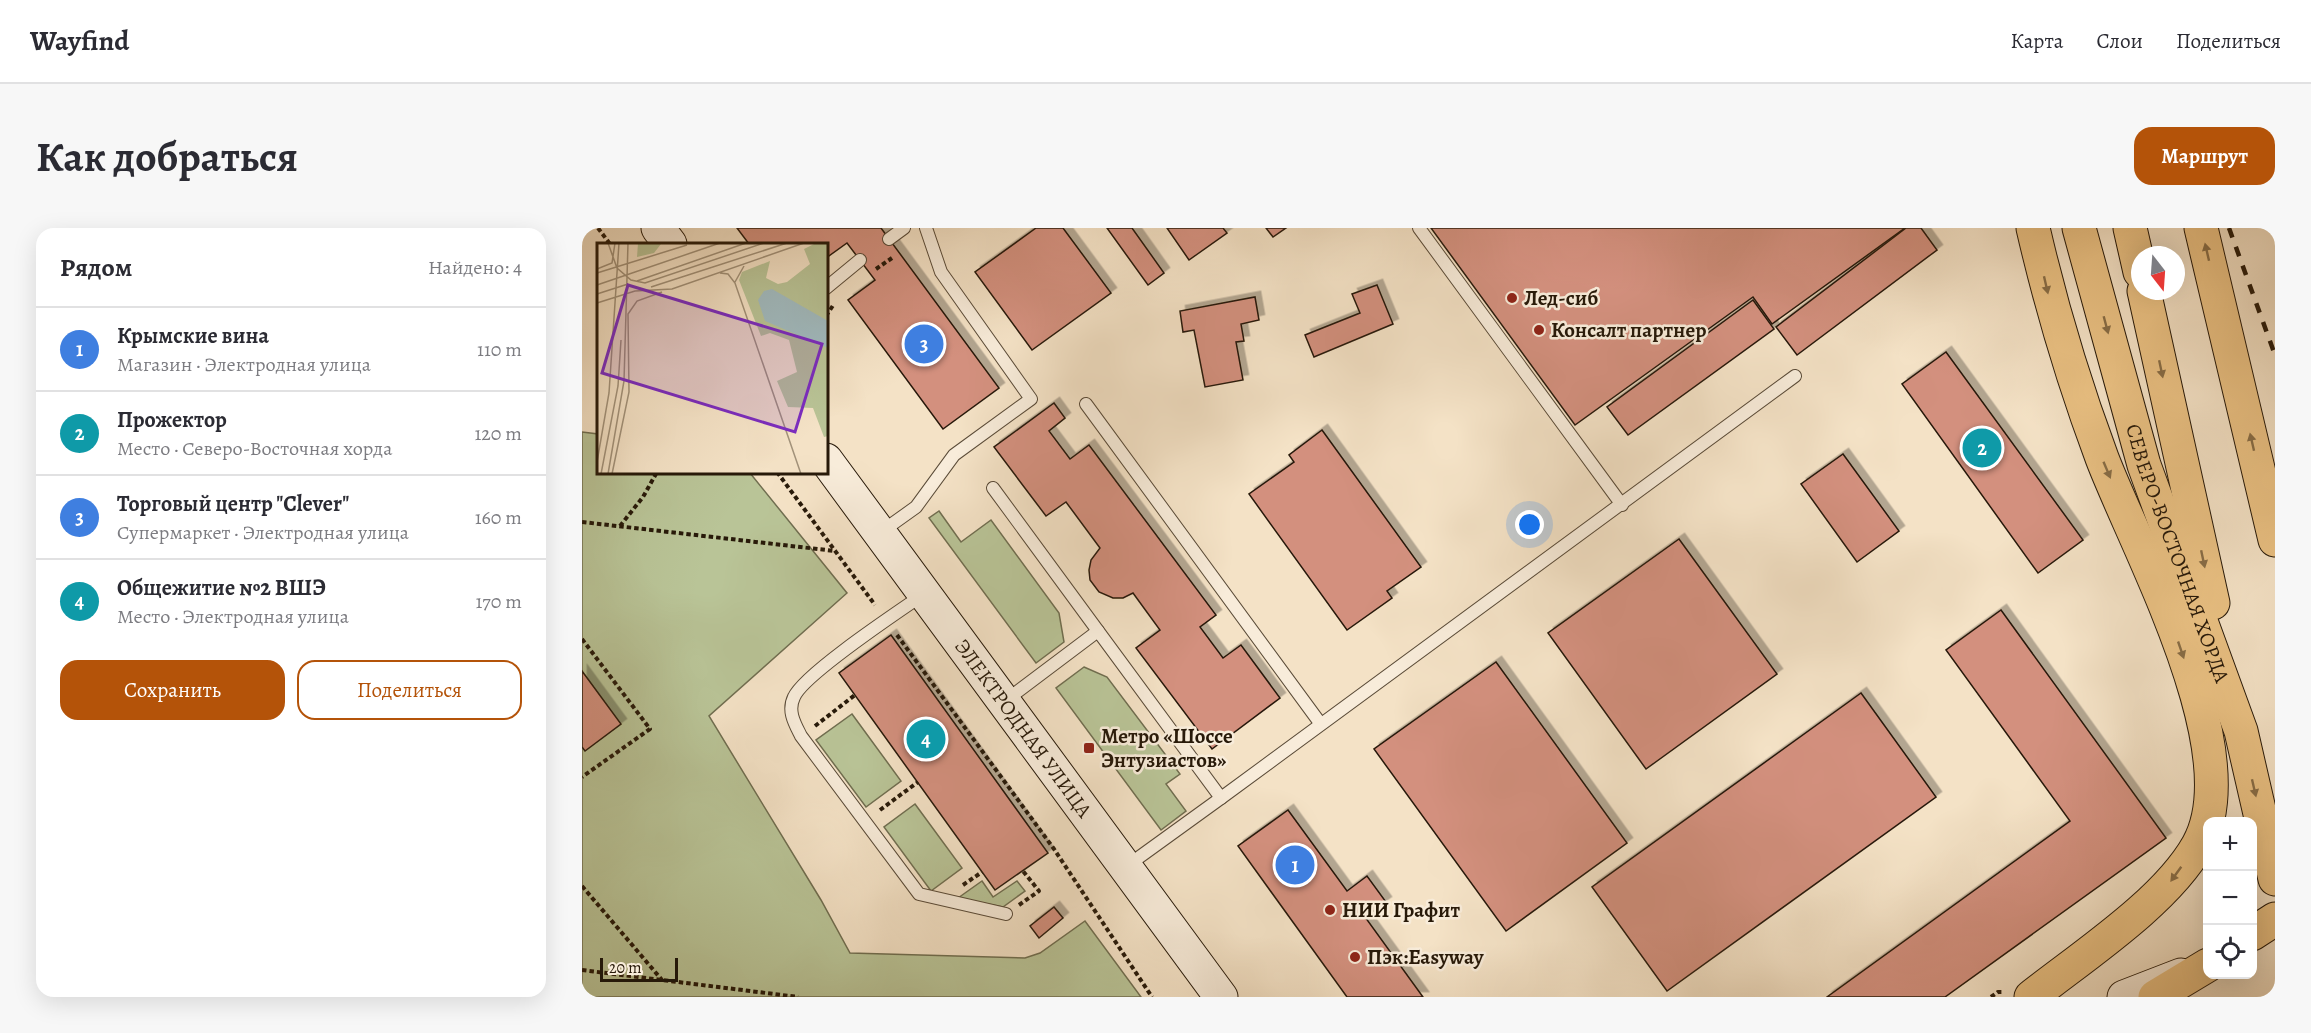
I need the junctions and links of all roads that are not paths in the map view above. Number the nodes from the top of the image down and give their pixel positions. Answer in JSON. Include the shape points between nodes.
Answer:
{"nodes":[{"id":1,"x":658,"y":228,"type":"edge"},
{"id":2,"x":904,"y":228,"type":"edge"},
{"id":3,"x":926,"y":228,"type":"edge"},
{"id":4,"x":1419,"y":228,"type":"edge"},
{"id":5,"x":2033,"y":228,"type":"edge"},
{"id":6,"x":2079,"y":228,"type":"edge"},
{"id":7,"x":2130,"y":228,"type":"edge"},
{"id":8,"x":2201,"y":228,"type":"edge"},
{"id":9,"x":889,"y":239,"type":"dead end"},
{"id":10,"x":669,"y":243,"type":"edge"},
{"id":11,"x":2134,"y":246,"type":"edge"},
{"id":12,"x":860,"y":260,"type":"dead end"},
{"id":13,"x":828,"y":286,"type":"edge"},
{"id":14,"x":2146,"y":300,"type":"edge"},
{"id":15,"x":1795,"y":376,"type":"dead end"},
{"id":16,"x":1086,"y":404,"type":"dead end"},
{"id":17,"x":828,"y":463,"type":"edge"},
{"id":18,"x":993,"y":488,"type":"dead end"},
{"id":19,"x":1622,"y":505,"type":"junction"},
{"id":20,"x":880,"y":533,"type":"junction"},
{"id":21,"x":2275,"y":540,"type":"edge"},
{"id":22,"x":925,"y":594,"type":"junction"},
{"id":23,"x":1098,"y":631,"type":"junction"},
{"id":24,"x":1005,"y":702,"type":"junction"},
{"id":25,"x":1320,"y":723,"type":"junction"},
{"id":26,"x":2241,"y":731,"type":"junction"},
{"id":27,"x":1221,"y":798,"type":"junction"},
{"id":28,"x":1125,"y":867,"type":"junction"},
{"id":29,"x":2275,"y":879,"type":"edge"},
{"id":30,"x":1006,"y":914,"type":"road end"},
{"id":31,"x":2275,"y":919,"type":"edge"},
{"id":32,"x":2257,"y":931,"type":"edge"},
{"id":33,"x":2203,"y":967,"type":"edge"},
{"id":34,"x":2203,"y":968,"type":"edge"},
{"id":35,"x":1221,"y":997,"type":"edge"},
{"id":36,"x":2031,"y":997,"type":"edge"},
{"id":37,"x":2124,"y":997,"type":"edge"},
{"id":38,"x":2155,"y":997,"type":"edge"}],
"edges":[{"from":1,"to":10,"type":"street"},
{"from":2,"to":9,"type":"lane"},
{"from":3,"to":20,"type":"lane","via":[[941,272],[1031,399],[954,455],[916,507]]},
{"from":4,"to":19,"type":"lane"},
{"from":5,"to":36,"type":"main road","one_way":true,"via":[[2052,309],[2103,459],[2168,611],[2200,705],[2209,763],[2210,809],[2198,844],[2164,891]]},
{"from":6,"to":26,"type":"main road","name":"СЕВЕРО-ВОСТОЧНАЯ ХОРДА","one_way":true,"via":[[2144,465]]},
{"from":7,"to":11,"type":"main road"},
{"from":21,"to":8,"type":"main road","one_way":true},
{"from":12,"to":13,"type":"lane"},
{"from":14,"to":26,"type":"main road","one_way":true},
{"from":15,"to":19,"type":"lane"},
{"from":16,"to":25,"type":"lane"},
{"from":17,"to":20,"type":"street","name":"ЭЛЕКТРОДНАЯ УЛИЦА"},
{"from":18,"to":23,"type":"lane"},
{"from":19,"to":25,"type":"lane"},
{"from":20,"to":22,"type":"street","name":"ЭЛЕКТРОДНАЯ УЛИЦА"},
{"from":22,"to":24,"type":"street","name":"ЭЛЕКТРОДНАЯ УЛИЦА"},
{"from":22,"to":30,"type":"lane","via":[[802,685],[791,708],[801,736],[919,894]]},
{"from":23,"to":24,"type":"lane"},
{"from":23,"to":27,"type":"lane"},
{"from":24,"to":28,"type":"street","name":"ЭЛЕКТРОДНАЯ УЛИЦА"},
{"from":25,"to":27,"type":"lane"},
{"from":26,"to":29,"type":"main road","name":"СЕВЕРО-ВОСТОЧНАЯ ХОРДА","one_way":true},
{"from":27,"to":28,"type":"lane"},
{"from":28,"to":35,"type":"street","name":"ЭЛЕКТРОДНАЯ УЛИЦА"},
{"from":31,"to":32,"type":"main road"},
{"from":33,"to":37,"type":"street"},
{"from":34,"to":38,"type":"main road"}]}
